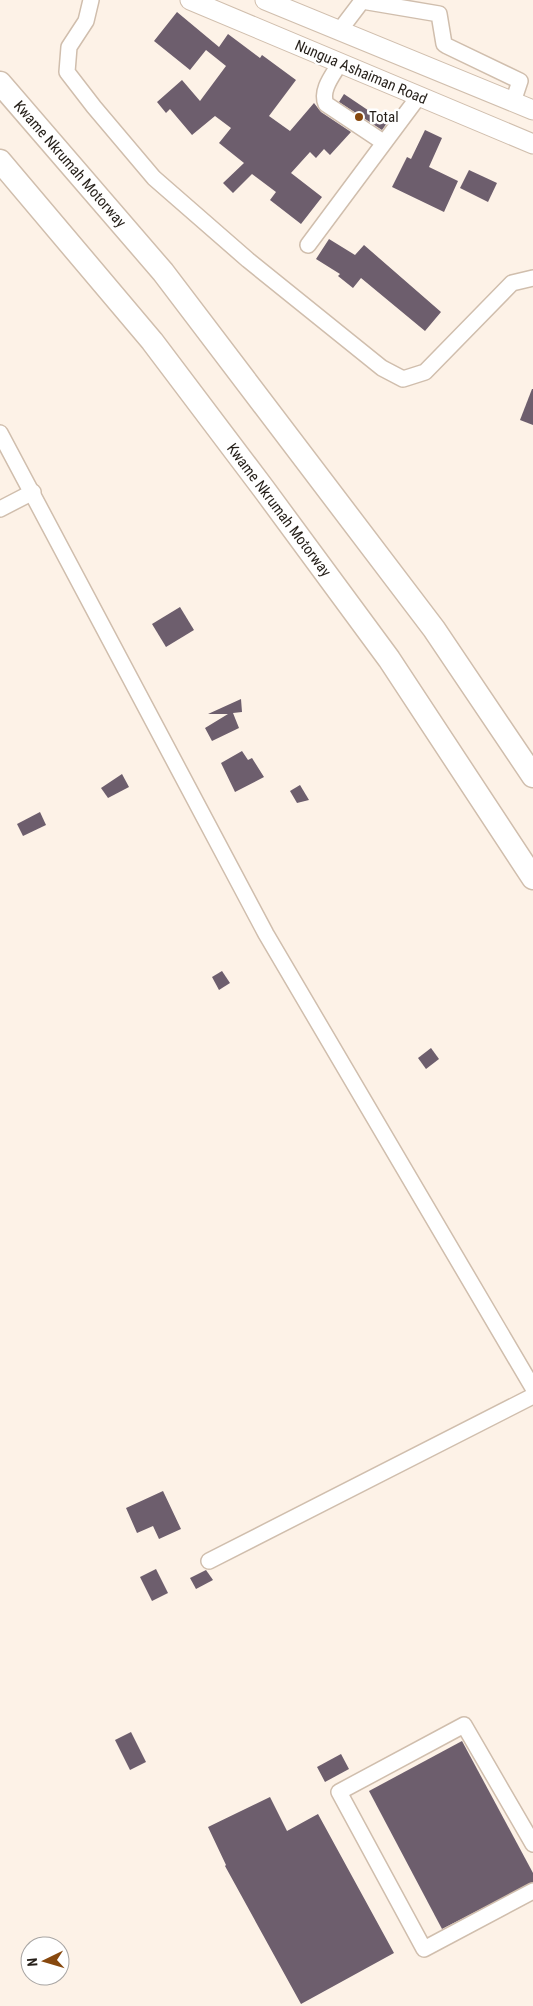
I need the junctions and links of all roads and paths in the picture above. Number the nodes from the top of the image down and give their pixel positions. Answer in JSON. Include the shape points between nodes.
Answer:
{"nodes":[{"id":1,"x":92,"y":0,"type":"edge"},
{"id":2,"x":190,"y":0,"type":"edge"},
{"id":3,"x":265,"y":0,"type":"edge"},
{"id":4,"x":398,"y":3,"type":"edge"},
{"id":5,"x":340,"y":30,"type":"junction"},
{"id":6,"x":340,"y":64,"type":"junction"},
{"id":7,"x":527,"y":80,"type":"edge"},
{"id":8,"x":0,"y":83,"type":"edge"},
{"id":9,"x":419,"y":96,"type":"junction"},
{"id":10,"x":513,"y":102,"type":"junction"},
{"id":11,"x":533,"y":110,"type":"edge"},
{"id":12,"x":382,"y":142,"type":"junction"},
{"id":13,"x":533,"y":144,"type":"edge"},
{"id":14,"x":0,"y":161,"type":"edge"},
{"id":15,"x":308,"y":245,"type":"dead end"},
{"id":16,"x":533,"y":278,"type":"edge"},
{"id":17,"x":0,"y":433,"type":"edge"},
{"id":18,"x":33,"y":492,"type":"junction"},
{"id":19,"x":0,"y":509,"type":"edge"},
{"id":20,"x":533,"y":776,"type":"edge"},
{"id":21,"x":533,"y":878,"type":"edge"},
{"id":22,"x":533,"y":1388,"type":"edge"},
{"id":23,"x":533,"y":1396,"type":"edge"},
{"id":24,"x":208,"y":1561,"type":"dead end"},
{"id":25,"x":533,"y":1844,"type":"edge"},
{"id":26,"x":533,"y":1890,"type":"edge"}],
"edges":[{"from":1,"to":16,"type":"street","via":[[86,21],[69,47],[67,72],[94,107],[154,178],[248,260],[382,368],[404,379],[425,372],[512,283]]},
{"from":2,"to":6,"type":"main road","name":"Nungua Ashaiman Road"},
{"from":3,"to":5,"type":"main road","name":"Nungua Ashaiman Road"},
{"from":4,"to":5,"type":"street","via":[[362,0]]},
{"from":4,"to":7,"type":"street","via":[[440,14],[444,44]]},
{"from":5,"to":10,"type":"main road","name":"Nungua Ashaiman Road"},
{"from":6,"to":9,"type":"main road","name":"Nungua Ashaiman Road"},
{"from":6,"to":12,"type":"street","via":[[326,87],[326,104]]},
{"from":7,"to":10,"type":"street"},
{"from":8,"to":20,"type":"highway","name":"Kwame Nkrumah Motorway","via":[[163,272],[434,629]]},
{"from":9,"to":12,"type":"street"},
{"from":9,"to":13,"type":"main road","name":"Nungua Ashaiman Road"},
{"from":10,"to":11,"type":"main road","name":"Nungua Ashaiman Road"},
{"from":12,"to":15,"type":"street"},
{"from":14,"to":21,"type":"highway","name":"Kwame Nkrumah Motorway","via":[[152,341],[263,488],[388,659]]},
{"from":17,"to":18,"type":"street"},
{"from":18,"to":19,"type":"street"},
{"from":18,"to":22,"type":"street","via":[[266,934]]},
{"from":23,"to":24,"type":"street"},
{"from":25,"to":26,"type":"street","via":[[464,1725],[339,1792],[424,1949]]}]}
